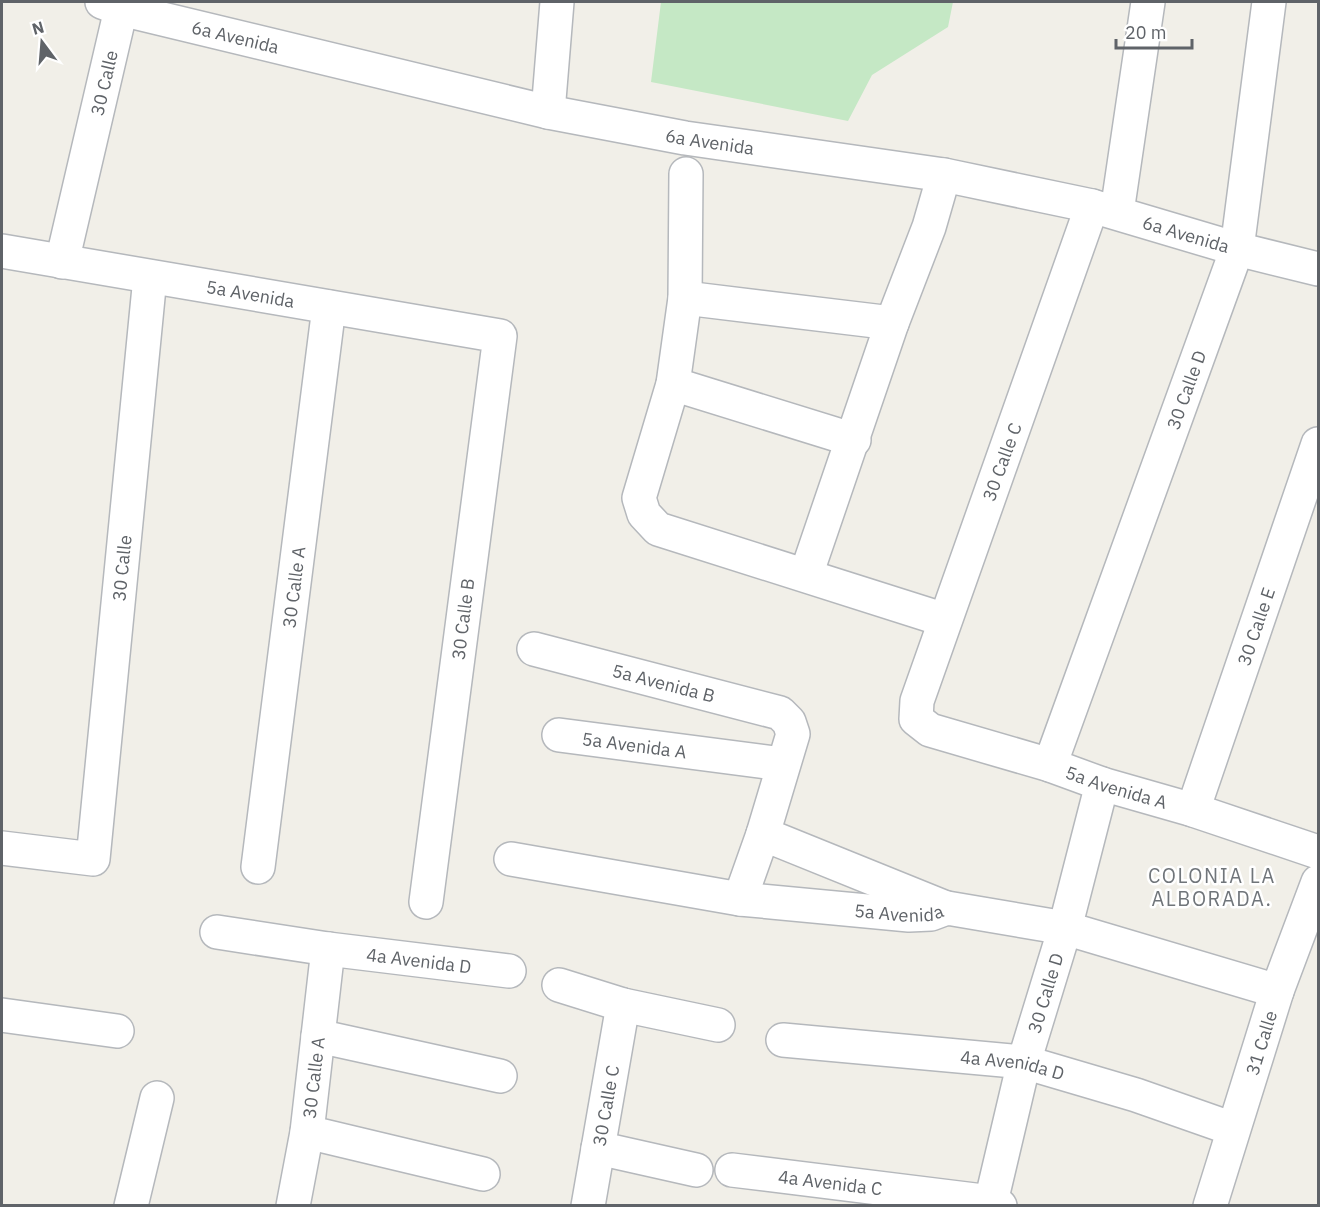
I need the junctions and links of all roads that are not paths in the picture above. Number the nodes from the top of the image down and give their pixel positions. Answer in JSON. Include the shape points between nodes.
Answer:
{"nodes":[{"id":1,"x":557,"y":2,"type":"edge"},
{"id":2,"x":1148,"y":2,"type":"edge"},
{"id":3,"x":1269,"y":2,"type":"edge"},
{"id":4,"x":129,"y":6,"type":"edge"},
{"id":5,"x":548,"y":112,"type":"junction"},
{"id":6,"x":686,"y":174,"type":"dead end"},
{"id":7,"x":944,"y":175,"type":"junction"},
{"id":8,"x":1105,"y":209,"type":"junction"},
{"id":9,"x":1237,"y":249,"type":"junction"},
{"id":10,"x":2,"y":251,"type":"edge"},
{"id":11,"x":62,"y":262,"type":"junction"},
{"id":12,"x":1318,"y":269,"type":"edge"},
{"id":13,"x":150,"y":277,"type":"junction"},
{"id":14,"x":685,"y":298,"type":"junction"},
{"id":15,"x":329,"y":307,"type":"junction"},
{"id":16,"x":892,"y":323,"type":"junction"},
{"id":17,"x":500,"y":336,"type":"joint"},
{"id":18,"x":673,"y":384,"type":"junction"},
{"id":19,"x":854,"y":440,"type":"junction"},
{"id":20,"x":1318,"y":444,"type":"edge"},
{"id":21,"x":806,"y":575,"type":"junction"},
{"id":22,"x":945,"y":620,"type":"junction"},
{"id":23,"x":534,"y":649,"type":"dead end"},
{"id":24,"x":916,"y":719,"type":"joint"},
{"id":25,"x":559,"y":735,"type":"dead end"},
{"id":26,"x":783,"y":764,"type":"junction"},
{"id":27,"x":1050,"y":765,"type":"junction"},
{"id":28,"x":1102,"y":784,"type":"junction"},
{"id":29,"x":1193,"y":810,"type":"junction"},
{"id":30,"x":762,"y":834,"type":"junction"},
{"id":31,"x":2,"y":848,"type":"edge"},
{"id":32,"x":1318,"y":852,"type":"edge"},
{"id":33,"x":511,"y":859,"type":"dead end"},
{"id":34,"x":258,"y":867,"type":"dead end"},
{"id":35,"x":1318,"y":882,"type":"edge"},
{"id":36,"x":740,"y":899,"type":"junction"},
{"id":37,"x":426,"y":902,"type":"dead end"},
{"id":38,"x":947,"y":908,"type":"junction"},
{"id":39,"x":1065,"y":928,"type":"junction"},
{"id":40,"x":218,"y":932,"type":"dead end"},
{"id":41,"x":328,"y":950,"type":"junction"},
{"id":42,"x":509,"y":971,"type":"dead end"},
{"id":43,"x":559,"y":985,"type":"dead end"},
{"id":44,"x":1277,"y":991,"type":"junction"},
{"id":45,"x":623,"y":1005,"type":"junction"},
{"id":46,"x":2,"y":1015,"type":"edge"},
{"id":47,"x":718,"y":1025,"type":"dead end"},
{"id":48,"x":117,"y":1031,"type":"dead end"},
{"id":49,"x":318,"y":1036,"type":"junction"},
{"id":50,"x":783,"y":1040,"type":"dead end"},
{"id":51,"x":1024,"y":1062,"type":"junction"},
{"id":52,"x":500,"y":1076,"type":"dead end"},
{"id":53,"x":157,"y":1098,"type":"dead end"},
{"id":54,"x":1233,"y":1129,"type":"junction"},
{"id":55,"x":307,"y":1132,"type":"junction"},
{"id":56,"x":598,"y":1148,"type":"junction"},
{"id":57,"x":696,"y":1170,"type":"dead end"},
{"id":58,"x":732,"y":1170,"type":"dead end"},
{"id":59,"x":483,"y":1174,"type":"dead end"},
{"id":60,"x":996,"y":1204,"type":"edge"},
{"id":61,"x":131,"y":1206,"type":"edge"},
{"id":62,"x":293,"y":1206,"type":"edge"},
{"id":63,"x":588,"y":1206,"type":"edge"},
{"id":64,"x":1210,"y":1206,"type":"edge"}],
"edges":[{"from":1,"to":5,"type":"street"},
{"from":2,"to":8,"type":"street","name":"30 Calle C"},
{"from":3,"to":9,"type":"street","name":"30 Calle D"},
{"from":4,"to":5,"type":"street","name":"6a Avenida"},
{"from":4,"to":11,"type":"street","name":"30 Calle"},
{"from":5,"to":7,"type":"street","name":"6a Avenida","via":[[686,138]]},
{"from":6,"to":14,"type":"street"},
{"from":7,"to":8,"type":"street","name":"6a Avenida"},
{"from":7,"to":16,"type":"street","via":[[929,227]]},
{"from":8,"to":9,"type":"street","name":"6a Avenida"},
{"from":8,"to":22,"type":"street","name":"30 Calle C"},
{"from":9,"to":12,"type":"street","name":"6a Avenida"},
{"from":9,"to":27,"type":"street","name":"30 Calle D"},
{"from":10,"to":11,"type":"street","name":"5a Avenida"},
{"from":11,"to":13,"type":"street","name":"5a Avenida"},
{"from":13,"to":15,"type":"street","name":"5a Avenida"},
{"from":13,"to":31,"type":"street","name":"30 Calle","via":[[93,859]]},
{"from":14,"to":16,"type":"street"},
{"from":14,"to":18,"type":"street"},
{"from":15,"to":17,"type":"street","name":"5a Avenida"},
{"from":15,"to":34,"type":"street","name":"30 Calle A"},
{"from":16,"to":19,"type":"street"},
{"from":17,"to":37,"type":"street","name":"30 Calle B"},
{"from":18,"to":19,"type":"street"},
{"from":18,"to":21,"type":"street","via":[[639,498],[644,514],[658,529]]},
{"from":19,"to":21,"type":"street"},
{"from":20,"to":29,"type":"street","name":"30 Calle E"},
{"from":21,"to":22,"type":"street"},
{"from":22,"to":24,"type":"street","name":"30 Calle C","via":[[916,701]]},
{"from":23,"to":26,"type":"street","name":"5a Avenida B","via":[[780,713],[793,734]]},
{"from":24,"to":27,"type":"street","name":"5a Avenida A","via":[[930,730]]},
{"from":25,"to":26,"type":"street","name":"5a Avenida A"},
{"from":26,"to":30,"type":"street"},
{"from":27,"to":28,"type":"street","name":"5a Avenida A"},
{"from":28,"to":29,"type":"street","name":"5a Avenida A"},
{"from":28,"to":39,"type":"street","name":"30 Calle D"},
{"from":29,"to":32,"type":"street","name":"5a Avenida A"},
{"from":30,"to":36,"type":"street"},
{"from":30,"to":38,"type":"street"},
{"from":33,"to":36,"type":"street","name":"5a Avenida"},
{"from":35,"to":44,"type":"street","name":"31 Calle"},
{"from":36,"to":38,"type":"street","name":"5a Avenida","via":[[909,915],[931,914]]},
{"from":38,"to":39,"type":"street","name":"5a Avenida"},
{"from":39,"to":44,"type":"street","name":"5a Avenida"},
{"from":39,"to":51,"type":"street","name":"30 Calle D"},
{"from":40,"to":41,"type":"street","name":"4a Avenida D"},
{"from":41,"to":42,"type":"street","name":"4a Avenida D"},
{"from":41,"to":49,"type":"street","name":"30 Calle A"},
{"from":43,"to":45,"type":"street"},
{"from":44,"to":54,"type":"street","name":"31 Calle"},
{"from":45,"to":47,"type":"street"},
{"from":45,"to":56,"type":"street","name":"30 Calle C"},
{"from":46,"to":48,"type":"street"},
{"from":49,"to":52,"type":"street"},
{"from":49,"to":55,"type":"street","name":"30 Calle A"},
{"from":50,"to":51,"type":"street","name":"4a Avenida D"},
{"from":51,"to":54,"type":"street","name":"4a Avenida D"},
{"from":51,"to":60,"type":"street","name":"30 Calle D"},
{"from":53,"to":61,"type":"street"},
{"from":54,"to":64,"type":"street","name":"31 Calle"},
{"from":55,"to":59,"type":"street"},
{"from":55,"to":62,"type":"street","name":"30 Calle A"},
{"from":56,"to":57,"type":"street"},
{"from":56,"to":63,"type":"street","name":"30 Calle C"},
{"from":58,"to":60,"type":"street","name":"4a Avenida C"}]}
